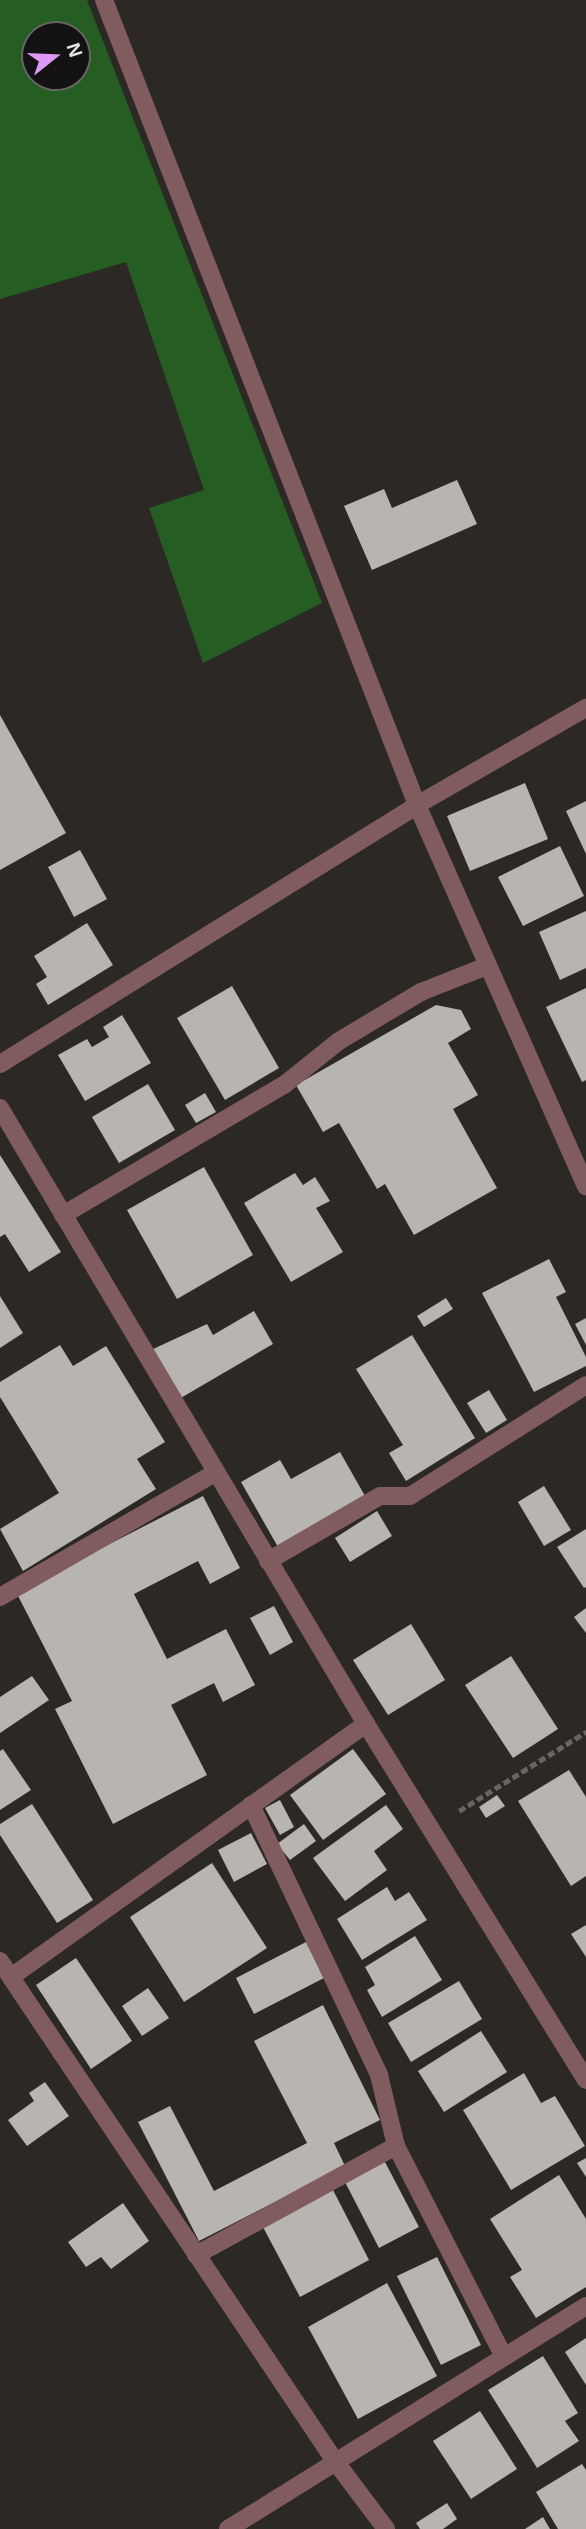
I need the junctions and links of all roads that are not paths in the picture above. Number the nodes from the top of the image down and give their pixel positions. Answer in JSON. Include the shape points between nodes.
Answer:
{"nodes":[{"id":1,"x":104,"y":0,"type":"edge"},
{"id":2,"x":586,"y":708,"type":"edge"},
{"id":3,"x":417,"y":805,"type":"junction"},
{"id":4,"x":487,"y":966,"type":"junction"},
{"id":5,"x":0,"y":1064,"type":"edge"},
{"id":6,"x":0,"y":1108,"type":"edge"},
{"id":7,"x":586,"y":1186,"type":"edge"},
{"id":8,"x":63,"y":1215,"type":"junction"},
{"id":9,"x":586,"y":1385,"type":"edge"},
{"id":10,"x":215,"y":1473,"type":"junction"},
{"id":11,"x":268,"y":1561,"type":"junction"},
{"id":12,"x":0,"y":1597,"type":"edge"},
{"id":13,"x":366,"y":1724,"type":"junction"},
{"id":14,"x":251,"y":1805,"type":"junction"},
{"id":15,"x":0,"y":1961,"type":"edge"},
{"id":16,"x":11,"y":1977,"type":"junction"},
{"id":17,"x":586,"y":2080,"type":"edge"},
{"id":18,"x":396,"y":2146,"type":"junction"},
{"id":19,"x":197,"y":2255,"type":"junction"},
{"id":20,"x":586,"y":2306,"type":"edge"},
{"id":21,"x":504,"y":2357,"type":"junction"},
{"id":22,"x":335,"y":2461,"type":"junction"},
{"id":23,"x":228,"y":2529,"type":"edge"},
{"id":24,"x":386,"y":2529,"type":"edge"}],
"edges":[{"from":1,"to":3,"type":"street"},
{"from":2,"to":3,"type":"street"},
{"from":3,"to":4,"type":"street"},
{"from":3,"to":5,"type":"street"},
{"from":4,"to":7,"type":"street"},
{"from":4,"to":8,"type":"street","via":[[421,992],[339,1041],[284,1085]]},
{"from":6,"to":8,"type":"street"},
{"from":8,"to":10,"type":"street"},
{"from":9,"to":11,"type":"street","via":[[410,1496],[380,1496]]},
{"from":10,"to":11,"type":"street"},
{"from":10,"to":12,"type":"street"},
{"from":11,"to":13,"type":"street"},
{"from":13,"to":14,"type":"street"},
{"from":13,"to":17,"type":"street"},
{"from":14,"to":16,"type":"street"},
{"from":14,"to":18,"type":"street","via":[[379,2075]]},
{"from":15,"to":16,"type":"street"},
{"from":16,"to":19,"type":"street"},
{"from":18,"to":19,"type":"street"},
{"from":18,"to":21,"type":"street"},
{"from":19,"to":22,"type":"street"},
{"from":20,"to":21,"type":"street"},
{"from":21,"to":22,"type":"street"},
{"from":22,"to":23,"type":"street"},
{"from":22,"to":24,"type":"street"}]}
